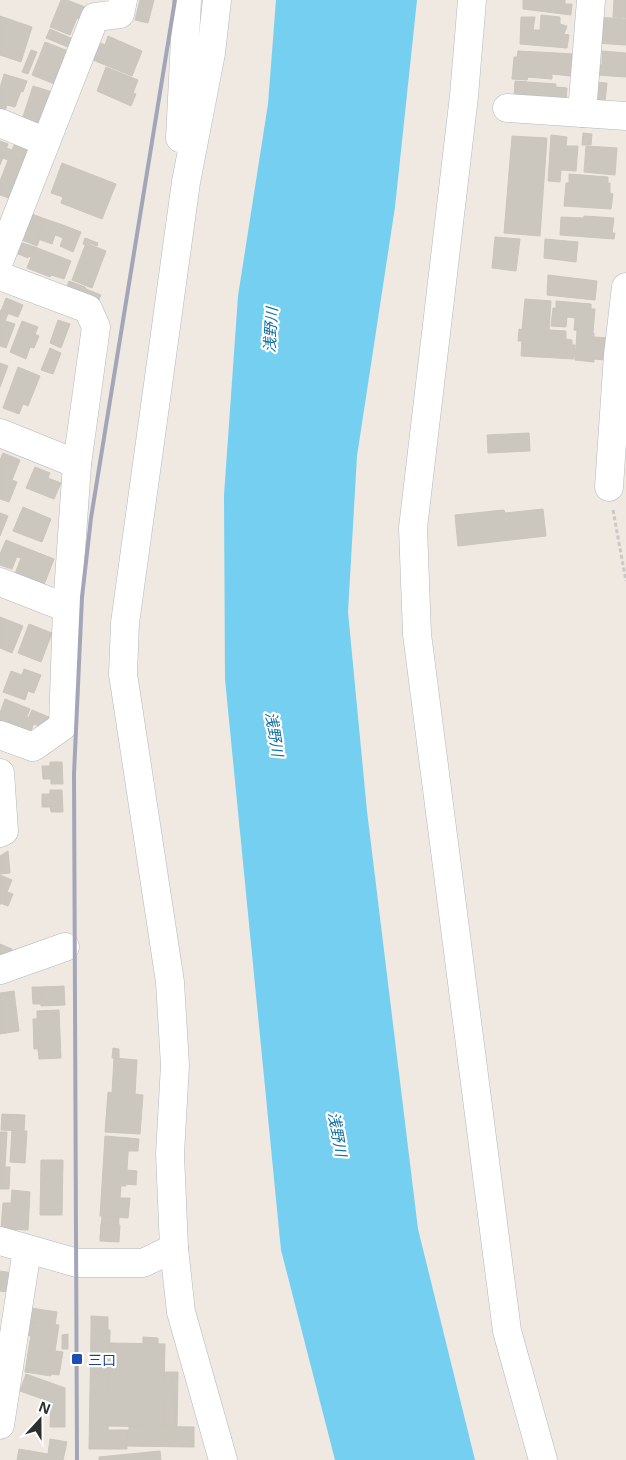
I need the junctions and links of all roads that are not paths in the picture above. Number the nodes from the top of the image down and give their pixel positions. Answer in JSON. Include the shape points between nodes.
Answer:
{"nodes":[{"id":1,"x":124,"y":0,"type":"edge"},
{"id":2,"x":188,"y":0,"type":"edge"},
{"id":3,"x":217,"y":0,"type":"edge"},
{"id":4,"x":472,"y":0,"type":"edge"},
{"id":5,"x":591,"y":0,"type":"edge"},
{"id":6,"x":507,"y":108,"type":"dead end"},
{"id":7,"x":582,"y":113,"type":"junction"},
{"id":8,"x":626,"y":116,"type":"edge"},
{"id":9,"x":0,"y":123,"type":"edge"},
{"id":10,"x":46,"y":142,"type":"junction"},
{"id":11,"x":186,"y":182,"type":"junction"},
{"id":12,"x":0,"y":259,"type":"edge"},
{"id":13,"x":0,"y":276,"type":"edge"},
{"id":14,"x":626,"y":287,"type":"edge"},
{"id":15,"x":622,"y":355,"type":"edge"},
{"id":16,"x":0,"y":433,"type":"edge"},
{"id":17,"x":77,"y":464,"type":"junction"},
{"id":18,"x":611,"y":496,"type":"road end"},
{"id":19,"x":0,"y":582,"type":"edge"},
{"id":20,"x":67,"y":608,"type":"junction"},
{"id":21,"x":0,"y":735,"type":"edge"},
{"id":22,"x":0,"y":773,"type":"edge"},
{"id":23,"x":0,"y":834,"type":"edge"},
{"id":24,"x":66,"y":947,"type":"dead end"},
{"id":25,"x":0,"y":970,"type":"edge"},
{"id":26,"x":0,"y":1241,"type":"edge"},
{"id":27,"x":174,"y":1248,"type":"junction"},
{"id":28,"x":27,"y":1250,"type":"junction"},
{"id":29,"x":0,"y":1425,"type":"edge"},
{"id":30,"x":223,"y":1460,"type":"edge"},
{"id":31,"x":542,"y":1460,"type":"edge"}],
"edges":[{"from":1,"to":10,"type":"street","via":[[120,14],[95,18]]},
{"from":2,"to":11,"type":"street","via":[[179,163]]},
{"from":3,"to":11,"type":"street","via":[[211,53]]},
{"from":4,"to":31,"type":"street","via":[[464,96],[413,528],[417,634],[507,1331]]},
{"from":5,"to":7,"type":"street"},
{"from":6,"to":7,"type":"street"},
{"from":7,"to":8,"type":"street"},
{"from":9,"to":10,"type":"street"},
{"from":10,"to":12,"type":"street"},
{"from":11,"to":27,"type":"street","via":[[125,623],[123,674],[170,982],[175,1065],[170,1154]]},
{"from":13,"to":17,"type":"street","via":[[88,309],[96,328]]},
{"from":14,"to":15,"type":"street"},
{"from":15,"to":18,"type":"street"},
{"from":16,"to":17,"type":"street"},
{"from":17,"to":20,"type":"street"},
{"from":19,"to":20,"type":"street"},
{"from":20,"to":21,"type":"street","via":[[63,726],[33,747]]},
{"from":22,"to":23,"type":"street","via":[[4,831]]},
{"from":24,"to":25,"type":"street"},
{"from":26,"to":28,"type":"street"},
{"from":27,"to":28,"type":"street","via":[[143,1263],[77,1263]]},
{"from":27,"to":30,"type":"street","via":[[181,1312]]},
{"from":28,"to":29,"type":"street"}]}
